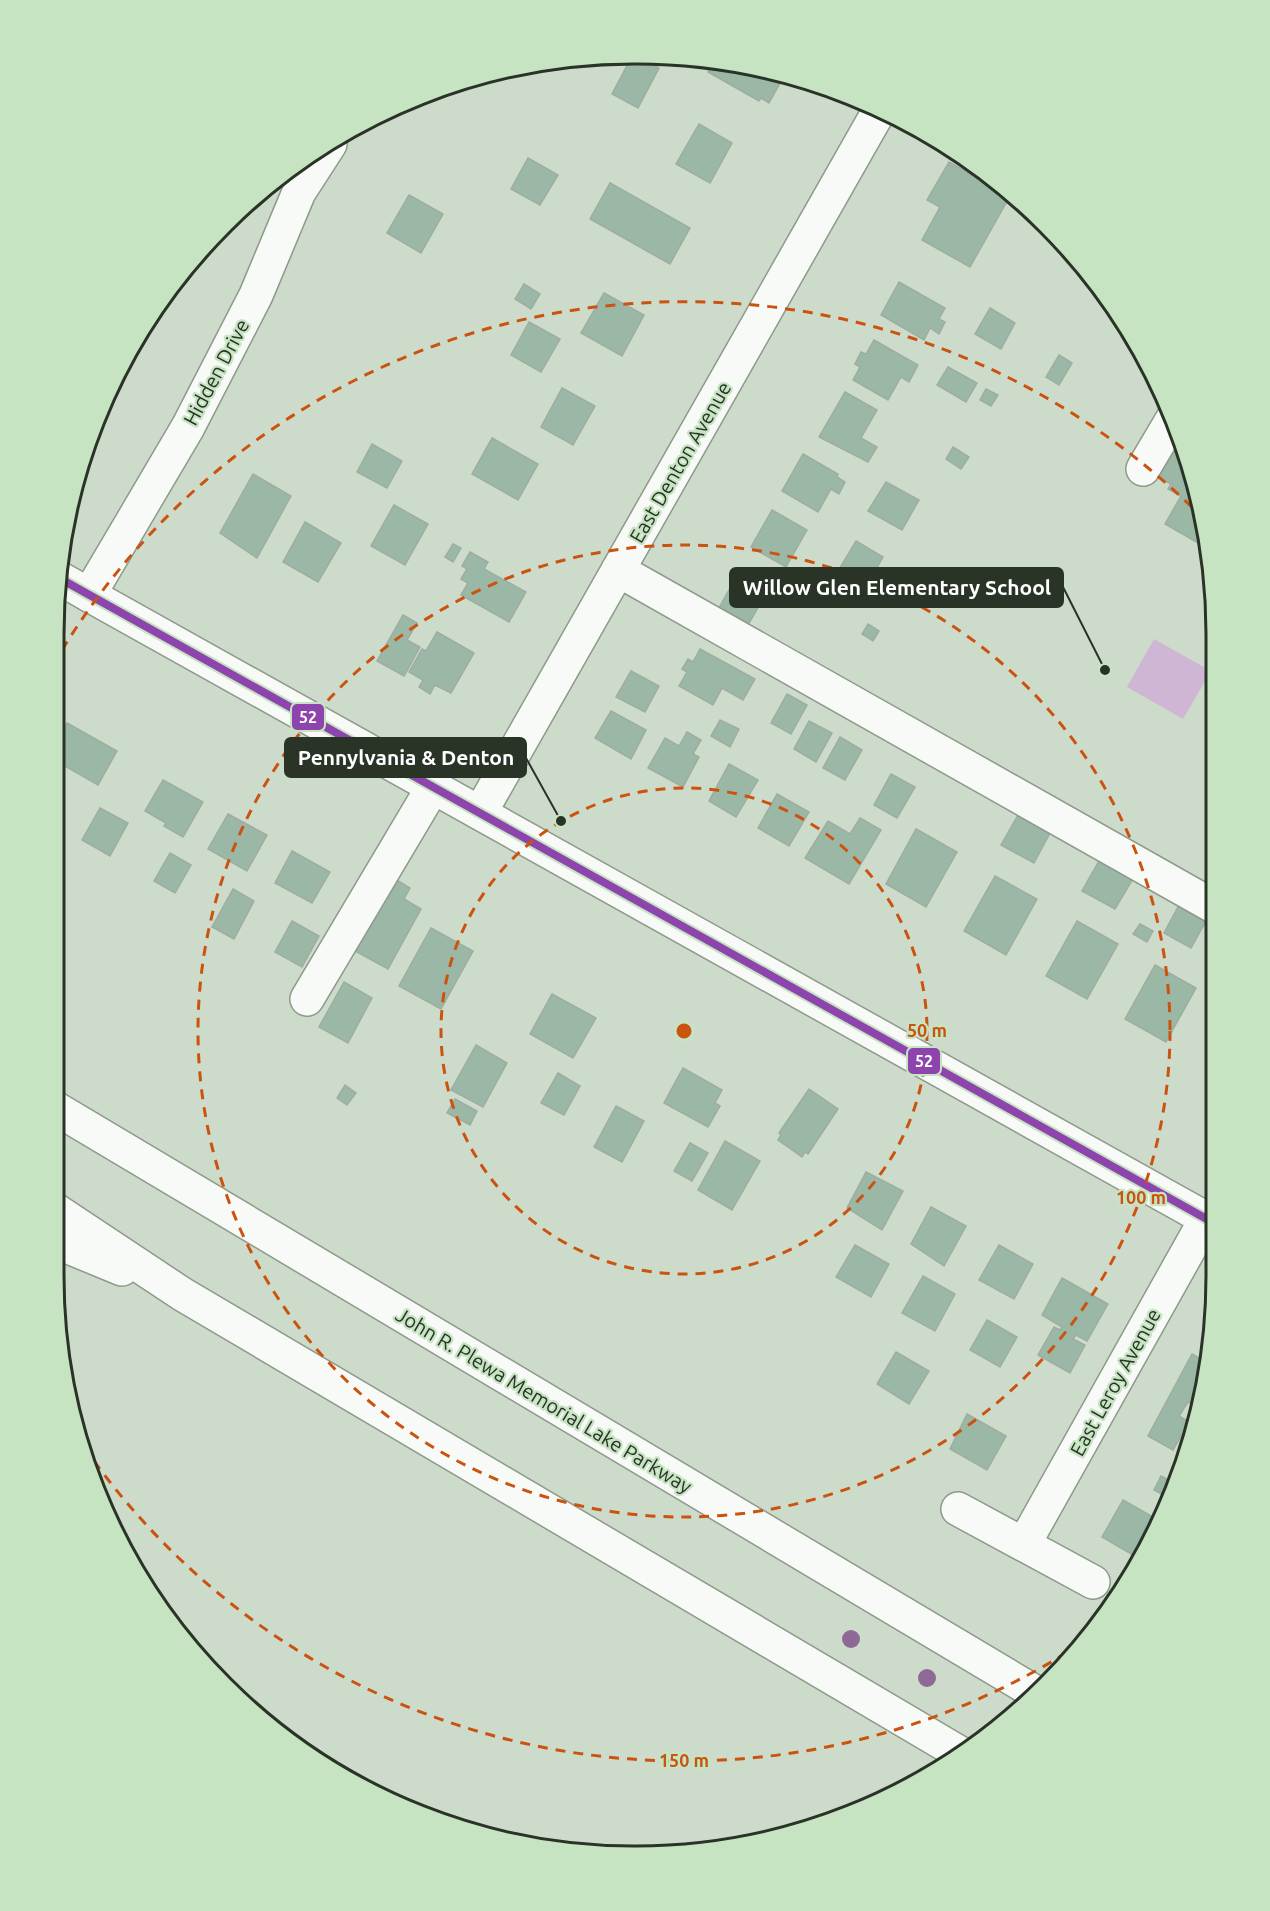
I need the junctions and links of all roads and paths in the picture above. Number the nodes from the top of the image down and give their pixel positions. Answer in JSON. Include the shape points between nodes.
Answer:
{"nodes":[{"id":1,"x":875,"y":118,"type":"edge"},
{"id":2,"x":320,"y":160,"type":"edge"},
{"id":3,"x":1167,"y":429,"type":"edge"},
{"id":4,"x":1143,"y":469,"type":"dead end"},
{"id":5,"x":618,"y":570,"type":"junction"},
{"id":6,"x":67,"y":583,"type":"edge"},
{"id":7,"x":89,"y":595,"type":"junction"},
{"id":8,"x":433,"y":786,"type":"junction"},
{"id":9,"x":480,"y":813,"type":"junction"},
{"id":10,"x":1206,"y":902,"type":"edge"},
{"id":11,"x":307,"y":999,"type":"dead end"},
{"id":12,"x":64,"y":1113,"type":"edge"},
{"id":13,"x":64,"y":1216,"type":"edge"},
{"id":14,"x":1206,"y":1219,"type":"edge"},
{"id":15,"x":1206,"y":1226,"type":"edge"},
{"id":16,"x":64,"y":1245,"type":"edge"},
{"id":17,"x":182,"y":1294,"type":"junction"},
{"id":18,"x":958,"y":1509,"type":"dead end"},
{"id":19,"x":1024,"y":1544,"type":"junction"},
{"id":20,"x":1093,"y":1582,"type":"dead end"},
{"id":21,"x":1028,"y":1688,"type":"edge"},
{"id":22,"x":953,"y":1749,"type":"edge"}],
"edges":[{"from":1,"to":5,"type":"street","name":"East Denton Avenue"},
{"from":2,"to":7,"type":"street","name":"Hidden Drive","via":[[299,192],[256,296],[188,427]]},
{"from":3,"to":4,"type":"street"},
{"from":5,"to":9,"type":"street","name":"East Denton Avenue"},
{"from":5,"to":10,"type":"street"},
{"from":6,"to":7,"type":"street"},
{"from":7,"to":8,"type":"street"},
{"from":8,"to":9,"type":"street"},
{"from":8,"to":11,"type":"street"},
{"from":9,"to":14,"type":"street"},
{"from":12,"to":21,"type":"street","name":"John R. Plewa Memorial Lake Parkway"},
{"from":13,"to":17,"type":"street"},
{"from":15,"to":19,"type":"street","name":"East Leroy Avenue"},
{"from":16,"to":17,"type":"street"},
{"from":17,"to":22,"type":"street"},
{"from":18,"to":19,"type":"street"},
{"from":19,"to":20,"type":"street"}]}
